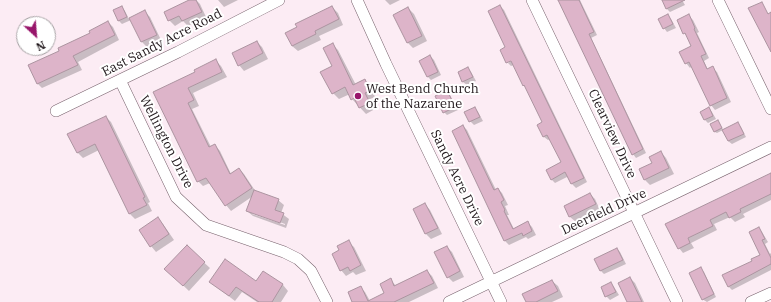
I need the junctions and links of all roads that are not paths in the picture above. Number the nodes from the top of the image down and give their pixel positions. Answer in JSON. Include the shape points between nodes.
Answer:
{"nodes":[{"id":1,"x":279,"y":0,"type":"edge"},
{"id":2,"x":357,"y":0,"type":"edge"},
{"id":3,"x":532,"y":0,"type":"edge"},
{"id":4,"x":718,"y":0,"type":"edge"},
{"id":5,"x":120,"y":80,"type":"junction"},
{"id":6,"x":771,"y":109,"type":"edge"},
{"id":7,"x":56,"y":111,"type":"dead end"},
{"id":8,"x":771,"y":147,"type":"edge"},
{"id":9,"x":634,"y":214,"type":"junction"},
{"id":10,"x":491,"y":282,"type":"junction"},
{"id":11,"x":771,"y":292,"type":"edge"},
{"id":12,"x":327,"y":302,"type":"edge"},
{"id":13,"x":450,"y":302,"type":"edge"},
{"id":14,"x":501,"y":302,"type":"edge"},
{"id":15,"x":677,"y":302,"type":"edge"},
{"id":16,"x":751,"y":302,"type":"edge"}],
"edges":[{"from":1,"to":5,"type":"street","name":"East Sandy Acre Road"},
{"from":2,"to":10,"type":"street","name":"Sandy Acre Drive"},
{"from":3,"to":9,"type":"street","name":"Clearview Drive"},
{"from":4,"to":6,"type":"street"},
{"from":5,"to":7,"type":"street","name":"East Sandy Acre Road"},
{"from":5,"to":12,"type":"street","name":"Wellington Drive","via":[[176,197],[206,225],[298,259],[310,271]]},
{"from":8,"to":9,"type":"street","name":"Deerfield Drive"},
{"from":9,"to":10,"type":"street","name":"Deerfield Drive"},
{"from":9,"to":15,"type":"street","name":"Clearview Drive"},
{"from":10,"to":13,"type":"street","name":"Deerfield Drive"},
{"from":10,"to":14,"type":"street","name":"Sandy Acre Drive"},
{"from":11,"to":16,"type":"street"}]}
